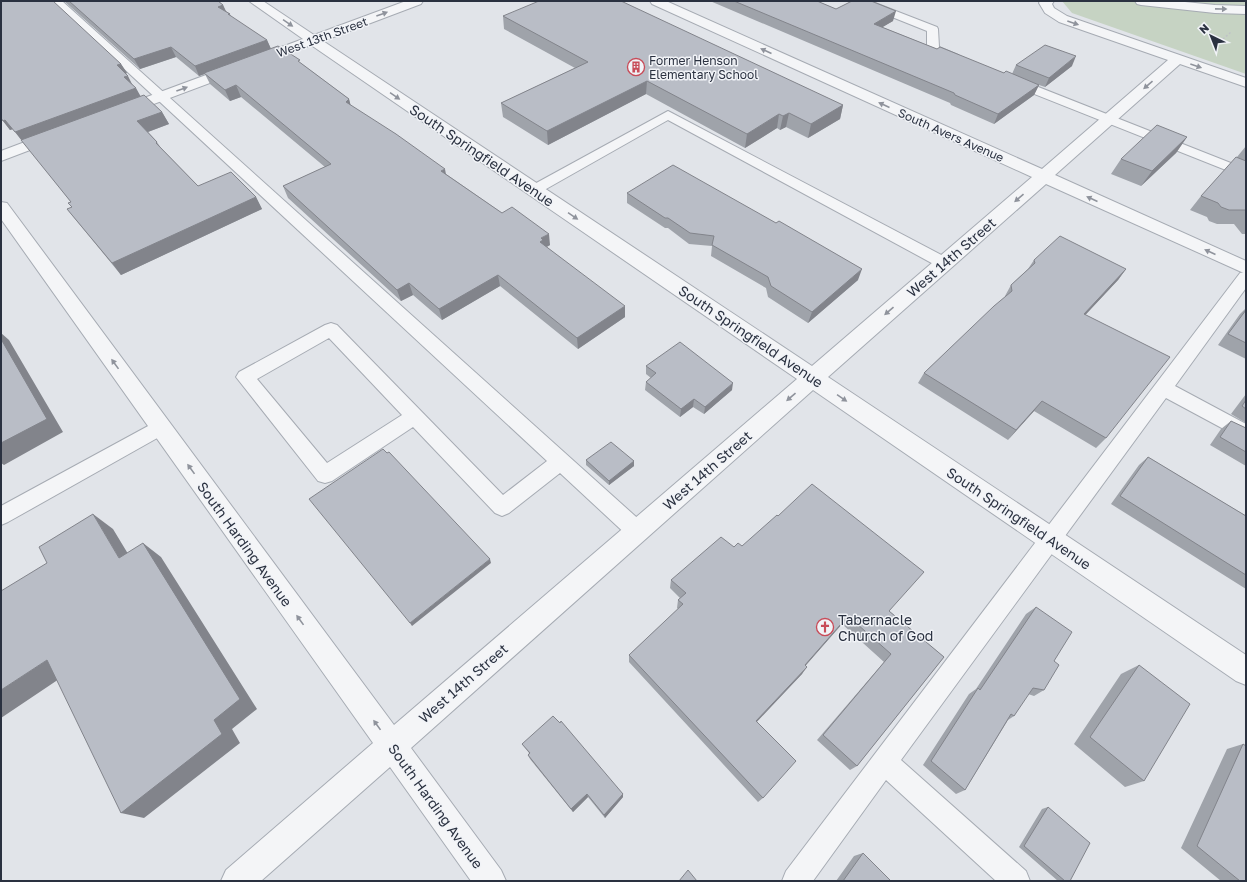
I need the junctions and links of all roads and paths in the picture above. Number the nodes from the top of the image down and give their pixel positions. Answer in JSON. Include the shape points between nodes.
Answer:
{"nodes":[{"id":1,"x":56,"y":1,"type":"edge"},
{"id":2,"x":255,"y":1,"type":"edge"},
{"id":3,"x":417,"y":1,"type":"edge"},
{"id":4,"x":656,"y":1,"type":"edge"},
{"id":5,"x":861,"y":1,"type":"edge"},
{"id":6,"x":1048,"y":1,"type":"edge"},
{"id":7,"x":1141,"y":1,"type":"edge"},
{"id":8,"x":1246,"y":10,"type":"edge"},
{"id":9,"x":1231,"y":32,"type":"dead end"},
{"id":10,"x":313,"y":40,"type":"junction"},
{"id":11,"x":1214,"y":47,"type":"dead end"},
{"id":12,"x":1178,"y":59,"type":"junction"},
{"id":13,"x":963,"y":61,"type":"edge"},
{"id":14,"x":1000,"y":76,"type":"edge"},
{"id":15,"x":1246,"y":83,"type":"edge"},
{"id":16,"x":161,"y":97,"type":"junction"},
{"id":17,"x":110,"y":116,"type":"edge"},
{"id":18,"x":1109,"y":119,"type":"junction"},
{"id":19,"x":66,"y":132,"type":"edge"},
{"id":20,"x":1,"y":156,"type":"edge"},
{"id":21,"x":1246,"y":174,"type":"edge"},
{"id":22,"x":1043,"y":177,"type":"junction"},
{"id":23,"x":534,"y":190,"type":"junction"},
{"id":24,"x":1,"y":207,"type":"edge"},
{"id":25,"x":944,"y":263,"type":"junction"},
{"id":26,"x":1246,"y":268,"type":"edge"},
{"id":27,"x":1246,"y":277,"type":"edge"},
{"id":28,"x":813,"y":378,"type":"junction"},
{"id":29,"x":1164,"y":388,"type":"junction"},
{"id":30,"x":415,"y":416,"type":"junction"},
{"id":31,"x":160,"y":427,"type":"junction"},
{"id":32,"x":1246,"y":433,"type":"edge"},
{"id":33,"x":561,"y":462,"type":"junction"},
{"id":34,"x":1,"y":516,"type":"edge"},
{"id":35,"x":637,"y":532,"type":"junction"},
{"id":36,"x":1051,"y":540,"type":"junction"},
{"id":37,"x":1246,"y":672,"type":"edge"},
{"id":38,"x":392,"y":746,"type":"junction"},
{"id":39,"x":885,"y":762,"type":"junction"},
{"id":40,"x":237,"y":881,"type":"edge"},
{"id":41,"x":490,"y":881,"type":"edge"},
{"id":42,"x":796,"y":881,"type":"edge"},
{"id":43,"x":1016,"y":881,"type":"edge"}],
"edges":[{"from":1,"to":16,"type":"lane"},
{"from":2,"to":10,"type":"street","name":"South Springfield Avenue","one_way":true},
{"from":10,"to":3,"type":"street","name":"West 13th Street","one_way":true},
{"from":22,"to":4,"type":"street","name":"South Avers Avenue","one_way":true},
{"from":5,"to":13,"type":"lane","via":[[933,29],[933,49]]},
{"from":6,"to":12,"type":"street","one_way":true,"via":[[1045,3],[1049,10],[1063,19]]},
{"from":7,"to":8,"type":"street","one_way":true},
{"from":9,"to":11,"type":"path"},
{"from":16,"to":10,"type":"street","name":"West 13th Street","one_way":true},
{"from":10,"to":23,"type":"street","name":"South Springfield Avenue","one_way":true},
{"from":12,"to":15,"type":"street","one_way":true},
{"from":12,"to":18,"type":"street","name":"West 14th Street","one_way":true},
{"from":14,"to":18,"type":"lane"},
{"from":16,"to":17,"type":"street","name":"West 13th Street"},
{"from":16,"to":33,"type":"lane"},
{"from":18,"to":21,"type":"lane"},
{"from":18,"to":22,"type":"street","name":"West 14th Street"},
{"from":19,"to":20,"type":"street"},
{"from":22,"to":25,"type":"street","name":"West 14th Street","one_way":true},
{"from":26,"to":22,"type":"street","name":"South Avers Avenue","one_way":true},
{"from":23,"to":25,"type":"lane","via":[[668,115]]},
{"from":23,"to":28,"type":"street","name":"South Springfield Avenue","one_way":true},
{"from":31,"to":24,"type":"street","name":"South Harding Avenue","one_way":true},
{"from":25,"to":28,"type":"street","name":"West 14th Street","one_way":true},
{"from":27,"to":29,"type":"lane"},
{"from":28,"to":35,"type":"street","name":"West 14th Street","one_way":true},
{"from":28,"to":36,"type":"street","name":"South Springfield Avenue","one_way":true},
{"from":29,"to":32,"type":"lane"},
{"from":29,"to":36,"type":"lane"},
{"from":30,"to":30,"type":"lane","via":[[325,475],[245,377],[331,329]]},
{"from":30,"to":33,"type":"lane","via":[[502,507]]},
{"from":31,"to":34,"type":"lane"},
{"from":38,"to":31,"type":"street","name":"South Harding Avenue","one_way":true},
{"from":33,"to":35,"type":"lane"},
{"from":35,"to":38,"type":"street","name":"West 14th Street"},
{"from":36,"to":37,"type":"street","name":"South Springfield Avenue"},
{"from":36,"to":39,"type":"lane"},
{"from":38,"to":40,"type":"street","name":"West 14th Street"},
{"from":38,"to":41,"type":"street","name":"South Harding Avenue"},
{"from":39,"to":42,"type":"lane"},
{"from":39,"to":43,"type":"lane"}]}
